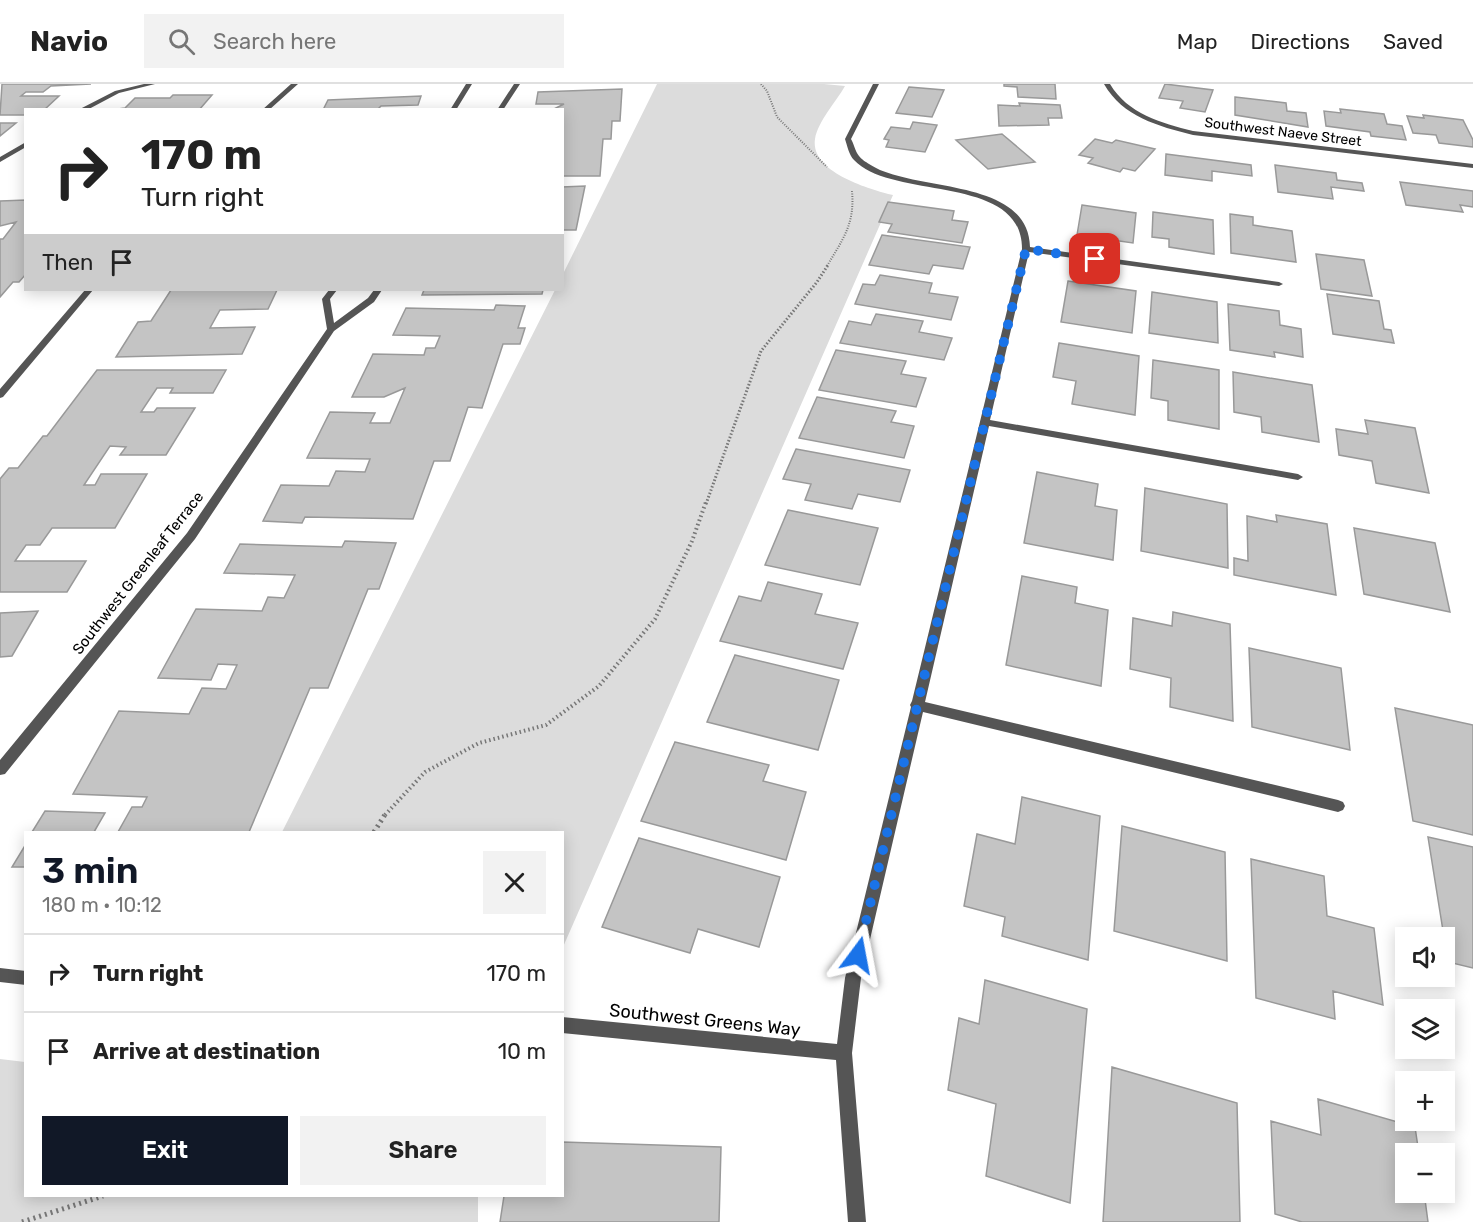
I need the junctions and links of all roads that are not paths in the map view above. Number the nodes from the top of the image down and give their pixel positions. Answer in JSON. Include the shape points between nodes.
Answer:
{"nodes":[{"id":1,"x":152,"y":84,"type":"edge"},
{"id":2,"x":295,"y":84,"type":"edge"},
{"id":3,"x":469,"y":84,"type":"edge"},
{"id":4,"x":518,"y":84,"type":"edge"},
{"id":5,"x":876,"y":84,"type":"edge"},
{"id":6,"x":1107,"y":84,"type":"edge"},
{"id":7,"x":85,"y":108,"type":"edge"},
{"id":8,"x":267,"y":108,"type":"edge"},
{"id":9,"x":454,"y":108,"type":"edge"},
{"id":10,"x":502,"y":108,"type":"edge"},
{"id":11,"x":24,"y":145,"type":"edge"},
{"id":12,"x":0,"y":160,"type":"edge"},
{"id":13,"x":1473,"y":166,"type":"edge"},
{"id":14,"x":1026,"y":249,"type":"junction"},
{"id":15,"x":1279,"y":284,"type":"dead end"},
{"id":16,"x":88,"y":291,"type":"edge"},
{"id":17,"x":332,"y":291,"type":"edge"},
{"id":18,"x":377,"y":291,"type":"edge"},
{"id":19,"x":331,"y":328,"type":"junction"},
{"id":20,"x":0,"y":395,"type":"edge"},
{"id":21,"x":985,"y":422,"type":"junction"},
{"id":22,"x":1298,"y":477,"type":"dead end"},
{"id":23,"x":916,"y":705,"type":"junction"},
{"id":24,"x":0,"y":770,"type":"edge"},
{"id":25,"x":1338,"y":806,"type":"dead end"},
{"id":26,"x":0,"y":975,"type":"edge"},
{"id":27,"x":24,"y":978,"type":"edge"},
{"id":28,"x":564,"y":1025,"type":"edge"},
{"id":29,"x":844,"y":1053,"type":"junction"},
{"id":30,"x":857,"y":1222,"type":"edge"}],
"edges":[{"from":1,"to":7,"type":"street","via":[[117,92]]},
{"from":2,"to":8,"type":"street"},
{"from":3,"to":9,"type":"street"},
{"from":4,"to":10,"type":"street"},
{"from":5,"to":14,"type":"street","via":[[848,139],[848,148],[861,163],[904,180],[956,189],[996,203],[1013,214],[1024,230]]},
{"from":6,"to":13,"type":"street","name":"Southwest Naeve Street","via":[[1117,101],[1128,109],[1193,133]]},
{"from":11,"to":12,"type":"street"},
{"from":14,"to":15,"type":"street"},
{"from":14,"to":21,"type":"street"},
{"from":16,"to":20,"type":"street"},
{"from":17,"to":19,"type":"street","via":[[326,299]]},
{"from":18,"to":19,"type":"street","name":"Southwest Greenleaf Terrace","via":[[371,300]]},
{"from":19,"to":24,"type":"street","name":"Southwest Greenleaf Terrace","via":[[190,536]]},
{"from":21,"to":22,"type":"street"},
{"from":21,"to":23,"type":"street"},
{"from":23,"to":25,"type":"street"},
{"from":23,"to":29,"type":"street","via":[[853,978]]},
{"from":26,"to":27,"type":"street"},
{"from":28,"to":29,"type":"street","name":"Southwest Greens Way"},
{"from":29,"to":30,"type":"street"}]}
